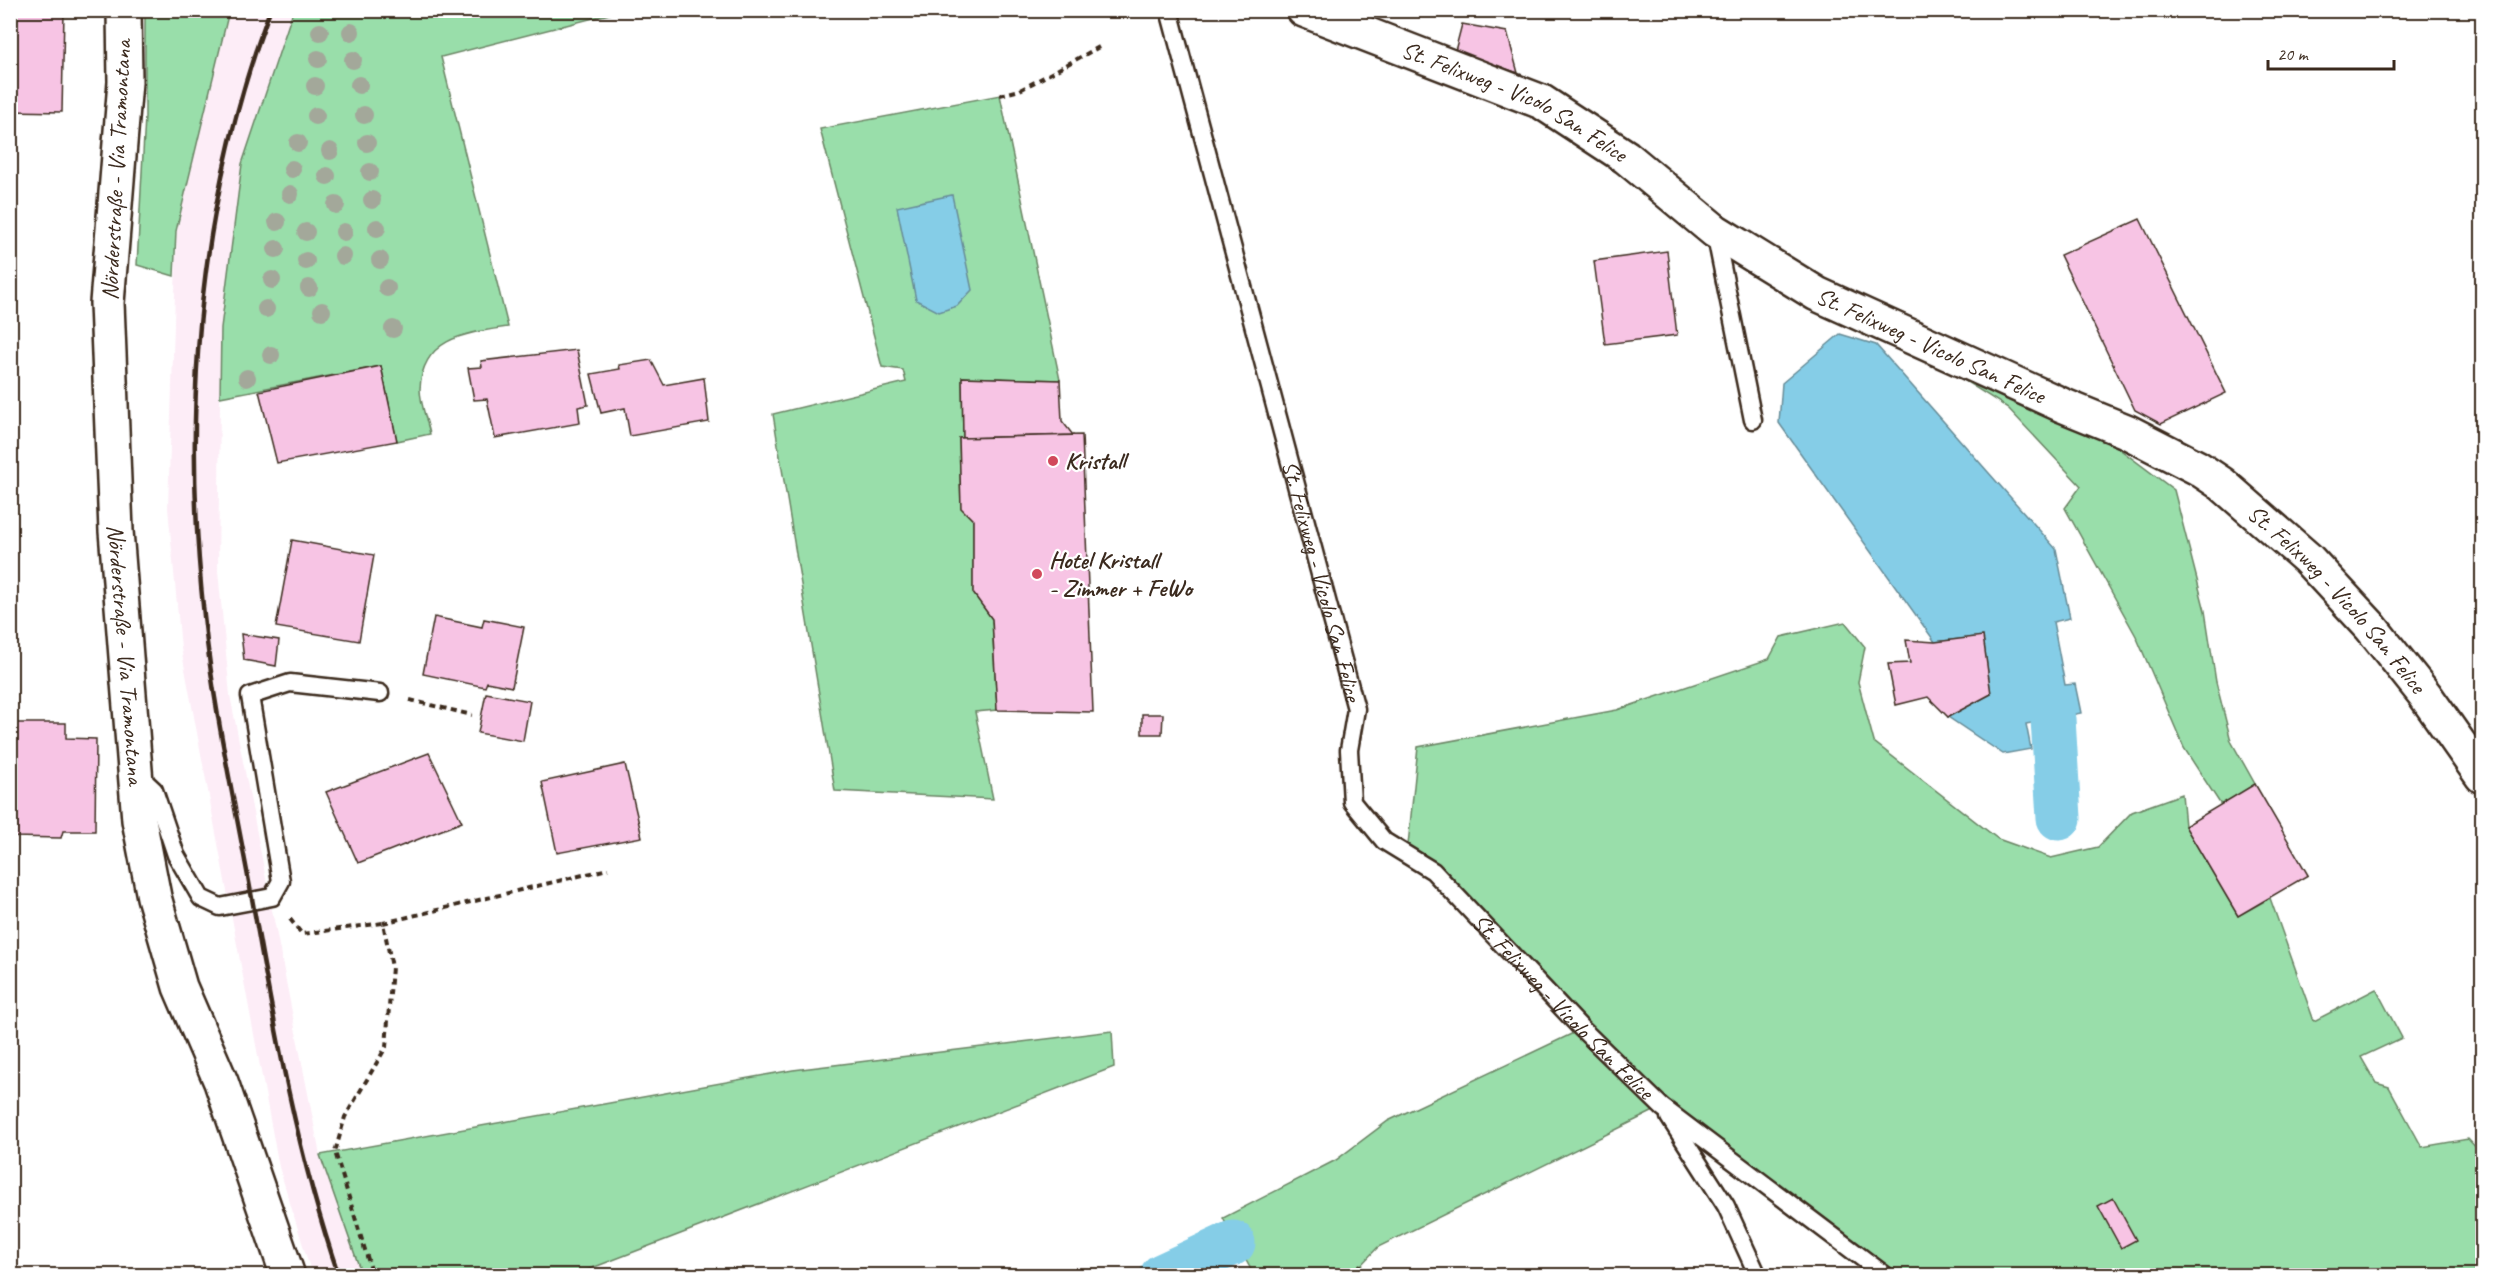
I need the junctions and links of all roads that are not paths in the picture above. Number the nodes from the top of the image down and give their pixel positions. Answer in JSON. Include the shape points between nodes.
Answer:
{"nodes":[{"id":1,"x":124,"y":10,"type":"edge"},
{"id":2,"x":1169,"y":10,"type":"edge"},
{"id":3,"x":1304,"y":10,"type":"edge"},
{"id":4,"x":1715,"y":231,"type":"junction"},
{"id":5,"x":1753,"y":420,"type":"dead end"},
{"id":6,"x":380,"y":693,"type":"road end"},
{"id":7,"x":135,"y":772,"type":"junction"},
{"id":8,"x":2482,"y":776,"type":"edge"},
{"id":9,"x":1662,"y":1107,"type":"junction"},
{"id":10,"x":288,"y":1275,"type":"edge"},
{"id":11,"x":1758,"y":1275,"type":"edge"},
{"id":12,"x":1886,"y":1275,"type":"edge"}],
"edges":[{"from":1,"to":7,"type":"street","name":"Nörderstraße - Via Tramontana","via":[[125,82],[107,303],[116,531]]},
{"from":2,"to":9,"type":"lane","name":"St. Felixweg - Vicolo San Felice","via":[[1356,709],[1349,750],[1352,802],[1384,841],[1433,871],[1582,1029]]},
{"from":3,"to":4,"type":"street","name":"St. Felixweg - Vicolo San Felice","via":[[1542,102],[1626,157]]},
{"from":4,"to":5,"type":"lane"},
{"from":4,"to":8,"type":"street","name":"St. Felixweg - Vicolo San Felice","via":[[1817,294],[2126,431],[2222,484],[2307,558],[2370,627],[2425,695]]},
{"from":6,"to":7,"type":"lane","via":[[291,683],[250,696],[281,881],[272,897],[220,907],[201,898],[176,855],[154,790]]},
{"from":7,"to":10,"type":"street","name":"Nörderstraße - Via Tramontana","via":[[139,820],[154,897],[180,987],[220,1082]]},
{"from":9,"to":11,"type":"lane","name":"St. Felixweg - Vicolo San Felice","via":[[1726,1206]]},
{"from":9,"to":12,"type":"lane","name":"St. Felixweg - Vicolo San Felice"}]}
